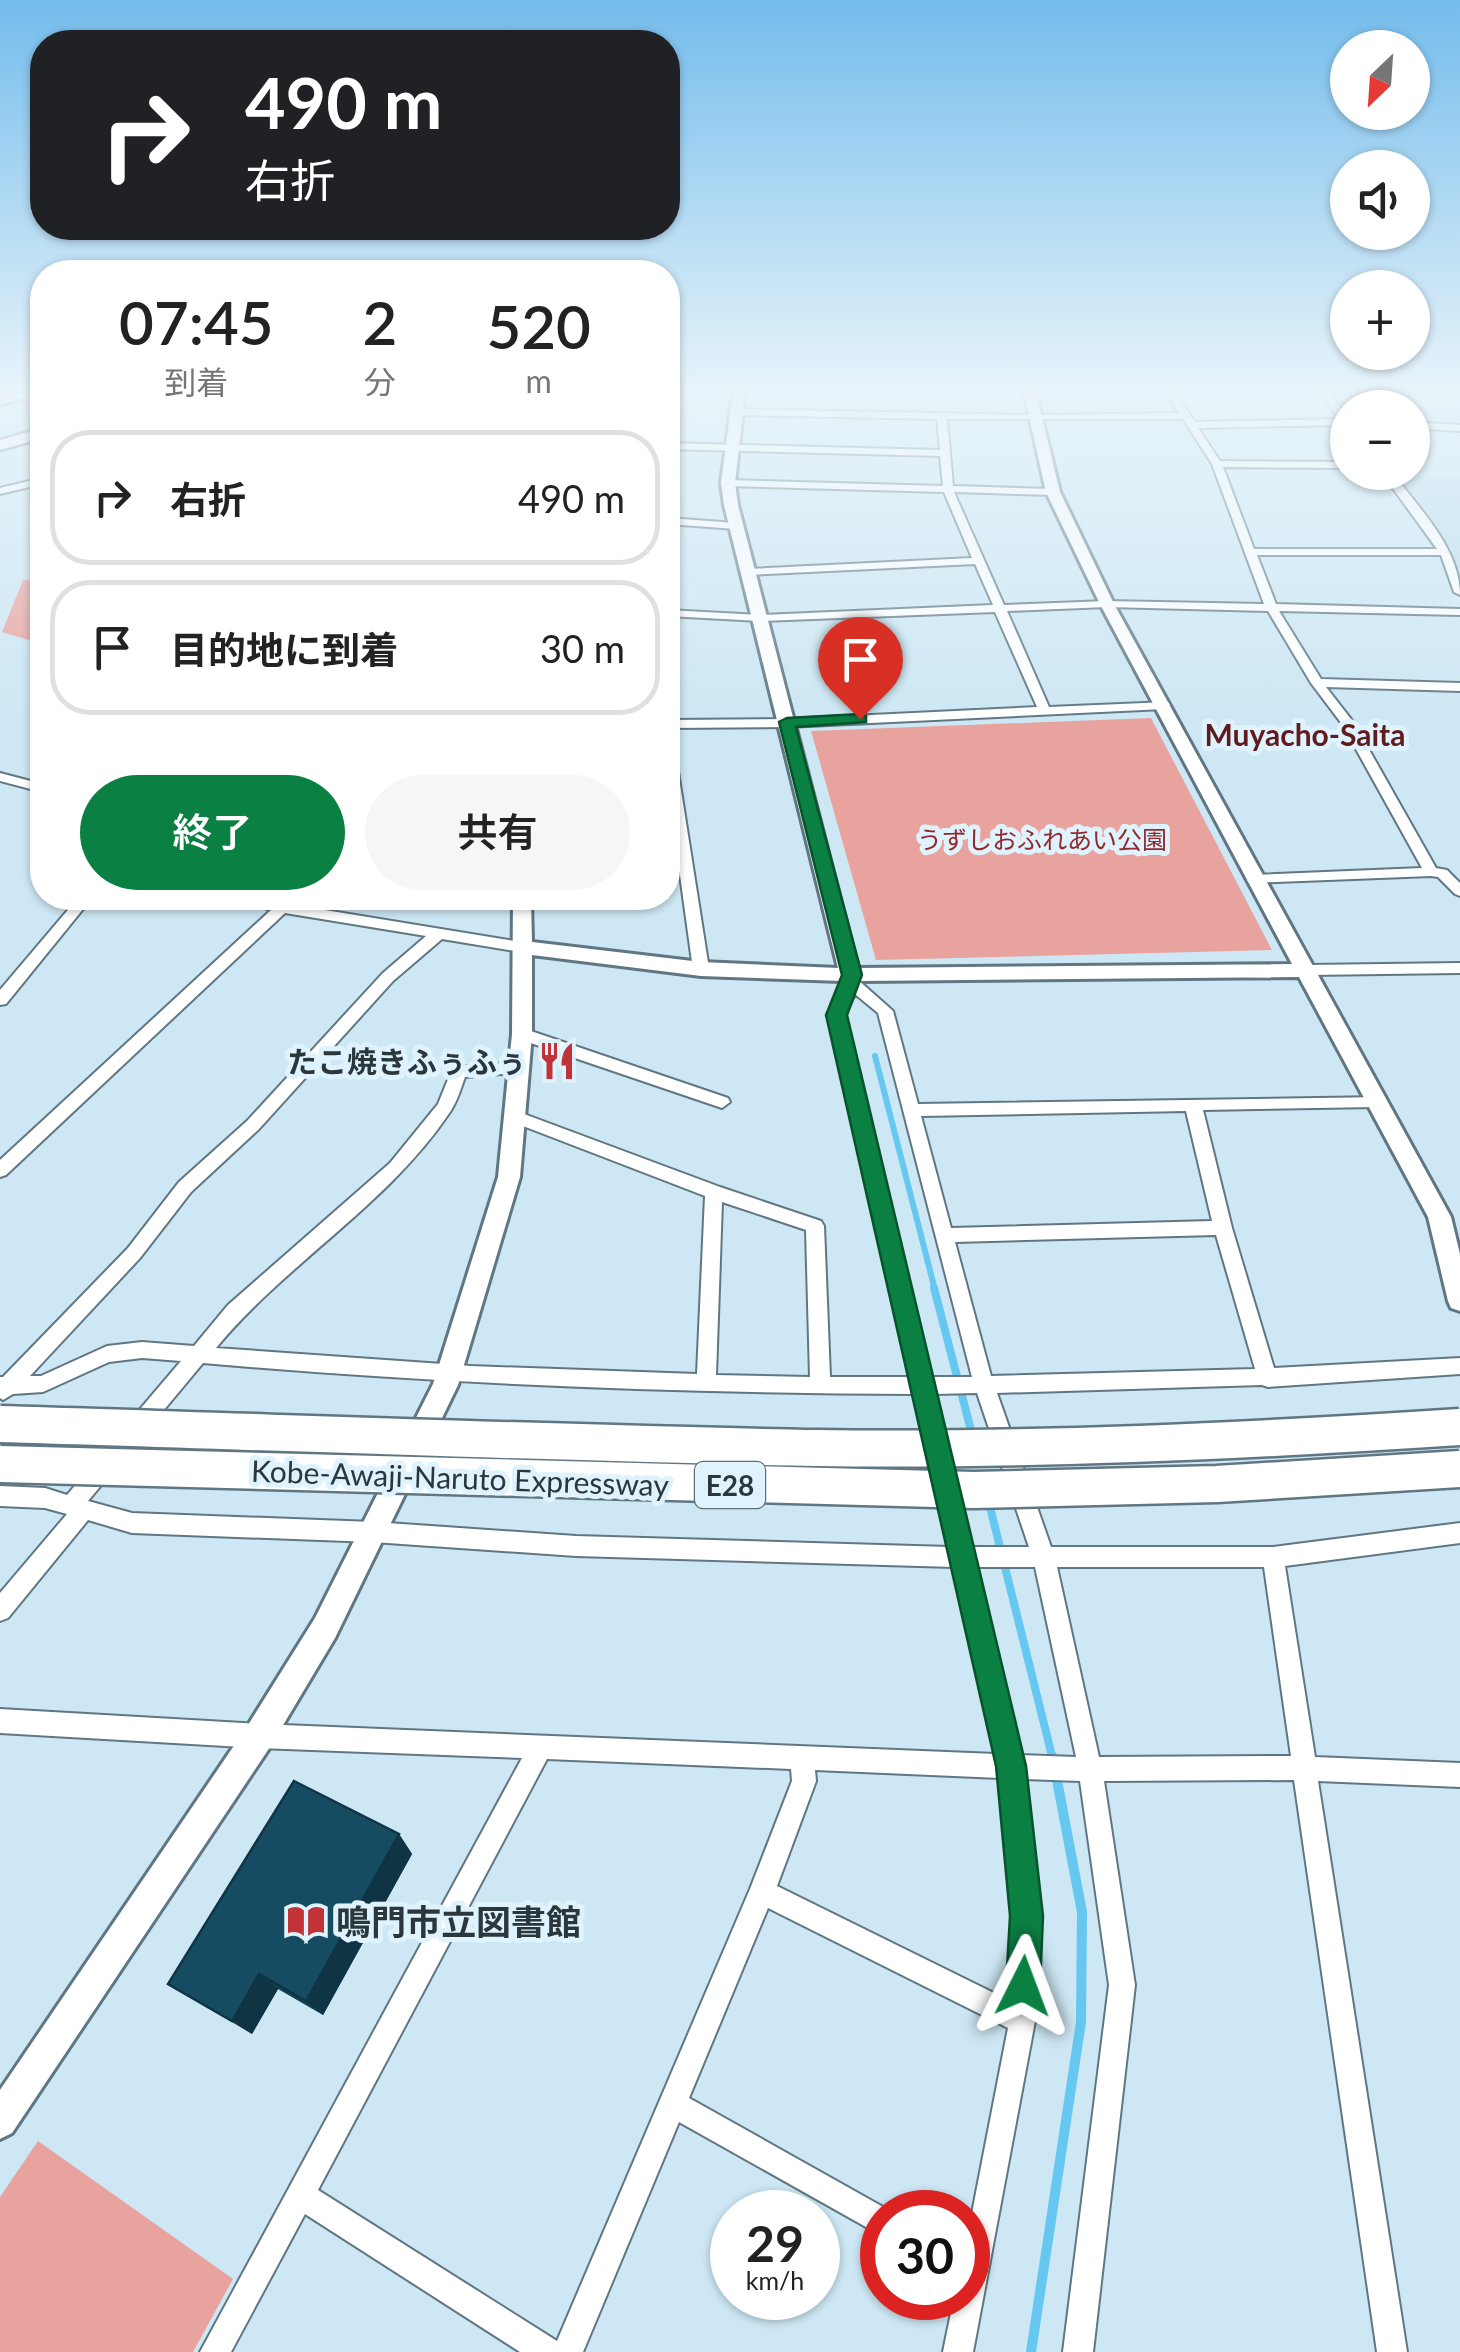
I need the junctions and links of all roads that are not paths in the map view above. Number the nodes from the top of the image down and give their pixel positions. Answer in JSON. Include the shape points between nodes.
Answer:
{"nodes":[{"id":1,"x":732,"y":503,"type":"edge"},
{"id":2,"x":953,"y":503,"type":"edge"},
{"id":3,"x":1058,"y":503,"type":"edge"},
{"id":4,"x":1232,"y":503,"type":"edge"},
{"id":5,"x":1409,"y":503,"type":"edge"},
{"id":6,"x":680,"y":522,"type":"edge"},
{"id":7,"x":736,"y":526,"type":"junction"},
{"id":8,"x":1251,"y":552,"type":"junction"},
{"id":9,"x":1445,"y":552,"type":"junction"},
{"id":10,"x":977,"y":561,"type":"junction"},
{"id":11,"x":748,"y":572,"type":"junction"},
{"id":12,"x":1460,"y":592,"type":"edge"},
{"id":13,"x":1107,"y":604,"type":"junction"},
{"id":14,"x":997,"y":606,"type":"junction"},
{"id":15,"x":1270,"y":607,"type":"junction"},
{"id":16,"x":1460,"y":612,"type":"edge"},
{"id":17,"x":680,"y":613,"type":"edge"},
{"id":18,"x":760,"y":618,"type":"junction"},
{"id":19,"x":1317,"y":683,"type":"junction"},
{"id":20,"x":1460,"y":687,"type":"edge"},
{"id":21,"x":1164,"y":705,"type":"junction"},
{"id":22,"x":1044,"y":710,"type":"junction"},
{"id":23,"x":787,"y":722,"type":"junction"},
{"id":24,"x":680,"y":724,"type":"edge"},
{"id":25,"x":0,"y":777,"type":"edge"},
{"id":26,"x":30,"y":785,"type":"edge"},
{"id":27,"x":680,"y":864,"type":"edge"},
{"id":28,"x":1431,"y":872,"type":"junction"},
{"id":29,"x":1254,"y":880,"type":"junction"},
{"id":30,"x":1460,"y":890,"type":"edge"},
{"id":31,"x":75,"y":910,"type":"edge"},
{"id":32,"x":280,"y":910,"type":"edge"},
{"id":33,"x":295,"y":910,"type":"edge"},
{"id":34,"x":522,"y":910,"type":"edge"},
{"id":35,"x":440,"y":932,"type":"junction"},
{"id":36,"x":522,"y":948,"type":"junction"},
{"id":37,"x":1460,"y":968,"type":"edge"},
{"id":38,"x":701,"y":969,"type":"junction"},
{"id":39,"x":1308,"y":970,"type":"junction"},
{"id":40,"x":852,"y":979,"type":"junction"},
{"id":41,"x":0,"y":1000,"type":"edge"},
{"id":42,"x":522,"y":1034,"type":"junction"},
{"id":43,"x":519,"y":1068,"type":"junction"},
{"id":44,"x":1377,"y":1101,"type":"junction"},
{"id":45,"x":722,"y":1102,"type":"dead end"},
{"id":46,"x":1193,"y":1106,"type":"junction"},
{"id":47,"x":909,"y":1110,"type":"junction"},
{"id":48,"x":516,"y":1117,"type":"junction"},
{"id":49,"x":0,"y":1170,"type":"edge"},
{"id":50,"x":714,"y":1192,"type":"junction"},
{"id":51,"x":1223,"y":1228,"type":"junction"},
{"id":52,"x":943,"y":1235,"type":"junction"},
{"id":53,"x":1460,"y":1302,"type":"edge"},
{"id":54,"x":197,"y":1356,"type":"junction"},
{"id":55,"x":1460,"y":1366,"type":"edge"},
{"id":56,"x":449,"y":1373,"type":"junction"},
{"id":57,"x":1268,"y":1379,"type":"junction"},
{"id":58,"x":706,"y":1382,"type":"junction"},
{"id":59,"x":820,"y":1384,"type":"junction"},
{"id":60,"x":977,"y":1385,"type":"junction"},
{"id":61,"x":936,"y":1386,"type":"junction"},
{"id":62,"x":2,"y":1389,"type":"edge"},
{"id":63,"x":0,"y":1424,"type":"edge"},
{"id":64,"x":1460,"y":1427,"type":"edge"},
{"id":65,"x":0,"y":1464,"type":"edge"},
{"id":66,"x":1460,"y":1469,"type":"edge"},
{"id":67,"x":0,"y":1496,"type":"edge"},
{"id":68,"x":77,"y":1508,"type":"junction"},
{"id":69,"x":372,"y":1532,"type":"junction"},
{"id":70,"x":1460,"y":1533,"type":"edge"},
{"id":71,"x":962,"y":1557,"type":"junction"},
{"id":72,"x":1273,"y":1557,"type":"junction"},
{"id":73,"x":1034,"y":1558,"type":"junction"},
{"id":74,"x":0,"y":1610,"type":"edge"},
{"id":75,"x":0,"y":1721,"type":"edge"},
{"id":76,"x":259,"y":1736,"type":"junction"},
{"id":77,"x":541,"y":1746,"type":"junction"},
{"id":78,"x":802,"y":1757,"type":"junction"},
{"id":79,"x":1011,"y":1766,"type":"junction"},
{"id":80,"x":1302,"y":1768,"type":"junction"},
{"id":81,"x":1082,"y":1769,"type":"junction"},
{"id":82,"x":1460,"y":1775,"type":"edge"},
{"id":83,"x":762,"y":1892,"type":"junction"},
{"id":84,"x":1022,"y":2021,"type":"junction"},
{"id":85,"x":674,"y":2104,"type":"junction"},
{"id":86,"x":0,"y":2121,"type":"edge"},
{"id":87,"x":987,"y":2190,"type":"edge"},
{"id":88,"x":299,"y":2194,"type":"junction"},
{"id":89,"x":860,"y":2210,"type":"edge"},
{"id":90,"x":963,"y":2320,"type":"edge"},
{"id":91,"x":215,"y":2352,"type":"edge"},
{"id":92,"x":547,"y":2352,"type":"edge"},
{"id":93,"x":568,"y":2352,"type":"edge"},
{"id":94,"x":958,"y":2352,"type":"edge"},
{"id":95,"x":1078,"y":2352,"type":"edge"},
{"id":96,"x":1392,"y":2352,"type":"edge"}],
"edges":[{"from":1,"to":7,"type":"street"},
{"from":2,"to":10,"type":"street"},
{"from":3,"to":13,"type":"street"},
{"from":4,"to":8,"type":"street"},
{"from":5,"to":9,"type":"street"},
{"from":6,"to":7,"type":"street"},
{"from":7,"to":11,"type":"street"},
{"from":8,"to":9,"type":"street"},
{"from":8,"to":15,"type":"street"},
{"from":9,"to":12,"type":"street"},
{"from":10,"to":11,"type":"street"},
{"from":10,"to":14,"type":"street"},
{"from":11,"to":18,"type":"street"},
{"from":13,"to":14,"type":"street"},
{"from":13,"to":15,"type":"street"},
{"from":13,"to":21,"type":"street"},
{"from":14,"to":18,"type":"street"},
{"from":14,"to":22,"type":"street"},
{"from":15,"to":16,"type":"street"},
{"from":15,"to":19,"type":"street"},
{"from":17,"to":18,"type":"street"},
{"from":18,"to":23,"type":"street"},
{"from":19,"to":20,"type":"street"},
{"from":19,"to":28,"type":"street","via":[[1348,723]]},
{"from":21,"to":22,"type":"street"},
{"from":21,"to":29,"type":"street"},
{"from":22,"to":23,"type":"street"},
{"from":23,"to":24,"type":"street"},
{"from":23,"to":40,"type":"street"},
{"from":25,"to":26,"type":"street"},
{"from":27,"to":38,"type":"street"},
{"from":28,"to":29,"type":"street"},
{"from":28,"to":30,"type":"street"},
{"from":29,"to":39,"type":"street"},
{"from":31,"to":41,"type":"street"},
{"from":32,"to":49,"type":"street"},
{"from":33,"to":35,"type":"street"},
{"from":34,"to":36,"type":"street"},
{"from":35,"to":36,"type":"street"},
{"from":35,"to":62,"type":"street","via":[[185,1187],[134,1253]]},
{"from":36,"to":38,"type":"street"},
{"from":36,"to":42,"type":"street"},
{"from":37,"to":39,"type":"street"},
{"from":38,"to":40,"type":"street"},
{"from":39,"to":40,"type":"street"},
{"from":39,"to":44,"type":"street"},
{"from":40,"to":47,"type":"street","via":[[885,1010]]},
{"from":40,"to":61,"type":"street","via":[[837,1015]]},
{"from":42,"to":43,"type":"street"},
{"from":42,"to":45,"type":"street"},
{"from":43,"to":48,"type":"street"},
{"from":43,"to":54,"type":"street","via":[[460,1072],[434,1124],[396,1168],[235,1311]]},
{"from":44,"to":46,"type":"street"},
{"from":44,"to":53,"type":"street","via":[[1439,1217]]},
{"from":46,"to":47,"type":"street"},
{"from":46,"to":51,"type":"street"},
{"from":47,"to":52,"type":"street"},
{"from":48,"to":50,"type":"street"},
{"from":48,"to":56,"type":"street","via":[[510,1178]]},
{"from":50,"to":58,"type":"street"},
{"from":50,"to":59,"type":"street","via":[[815,1226]]},
{"from":51,"to":52,"type":"street"},
{"from":51,"to":57,"type":"street"},
{"from":52,"to":60,"type":"street"},
{"from":54,"to":56,"type":"street"},
{"from":54,"to":62,"type":"street","via":[[108,1354],[44,1384]]},
{"from":54,"to":68,"type":"street"},
{"from":55,"to":57,"type":"street"},
{"from":56,"to":58,"type":"street"},
{"from":56,"to":69,"type":"street"},
{"from":57,"to":60,"type":"street"},
{"from":58,"to":59,"type":"street"},
{"from":59,"to":61,"type":"street"},
{"from":60,"to":61,"type":"street"},
{"from":60,"to":73,"type":"street"},
{"from":61,"to":71,"type":"street"},
{"from":63,"to":64,"type":"highway","name":"Kobe-Awaji-Naruto Expressway","number":"E28","bridge":true,"via":[[818,1448],[1263,1440]]},
{"from":65,"to":66,"type":"highway","name":"Kobe-Awaji-Naruto Expressway","number":"E28","bridge":true,"via":[[1046,1490]]},
{"from":67,"to":68,"type":"street"},
{"from":68,"to":69,"type":"street","via":[[132,1523]]},
{"from":68,"to":74,"type":"street"},
{"from":69,"to":71,"type":"street","via":[[576,1546]]},
{"from":69,"to":76,"type":"street","via":[[325,1628]]},
{"from":70,"to":72,"type":"street"},
{"from":71,"to":73,"type":"street"},
{"from":71,"to":79,"type":"street"},
{"from":72,"to":73,"type":"street"},
{"from":72,"to":80,"type":"street"},
{"from":73,"to":81,"type":"street"},
{"from":75,"to":76,"type":"street"},
{"from":76,"to":77,"type":"street"},
{"from":76,"to":86,"type":"street"},
{"from":77,"to":78,"type":"street"},
{"from":77,"to":88,"type":"street"},
{"from":78,"to":79,"type":"street"},
{"from":78,"to":83,"type":"street","via":[[804,1781]]},
{"from":79,"to":81,"type":"street"},
{"from":79,"to":84,"type":"street","via":[[1026,1916]]},
{"from":80,"to":81,"type":"street"},
{"from":80,"to":82,"type":"street"},
{"from":80,"to":96,"type":"street"},
{"from":81,"to":95,"type":"street","via":[[1122,1985]]},
{"from":83,"to":84,"type":"street"},
{"from":83,"to":85,"type":"street"},
{"from":84,"to":87,"type":"street"},
{"from":85,"to":89,"type":"street"},
{"from":85,"to":93,"type":"street"},
{"from":88,"to":91,"type":"street"},
{"from":88,"to":92,"type":"street"},
{"from":90,"to":94,"type":"street"}]}
